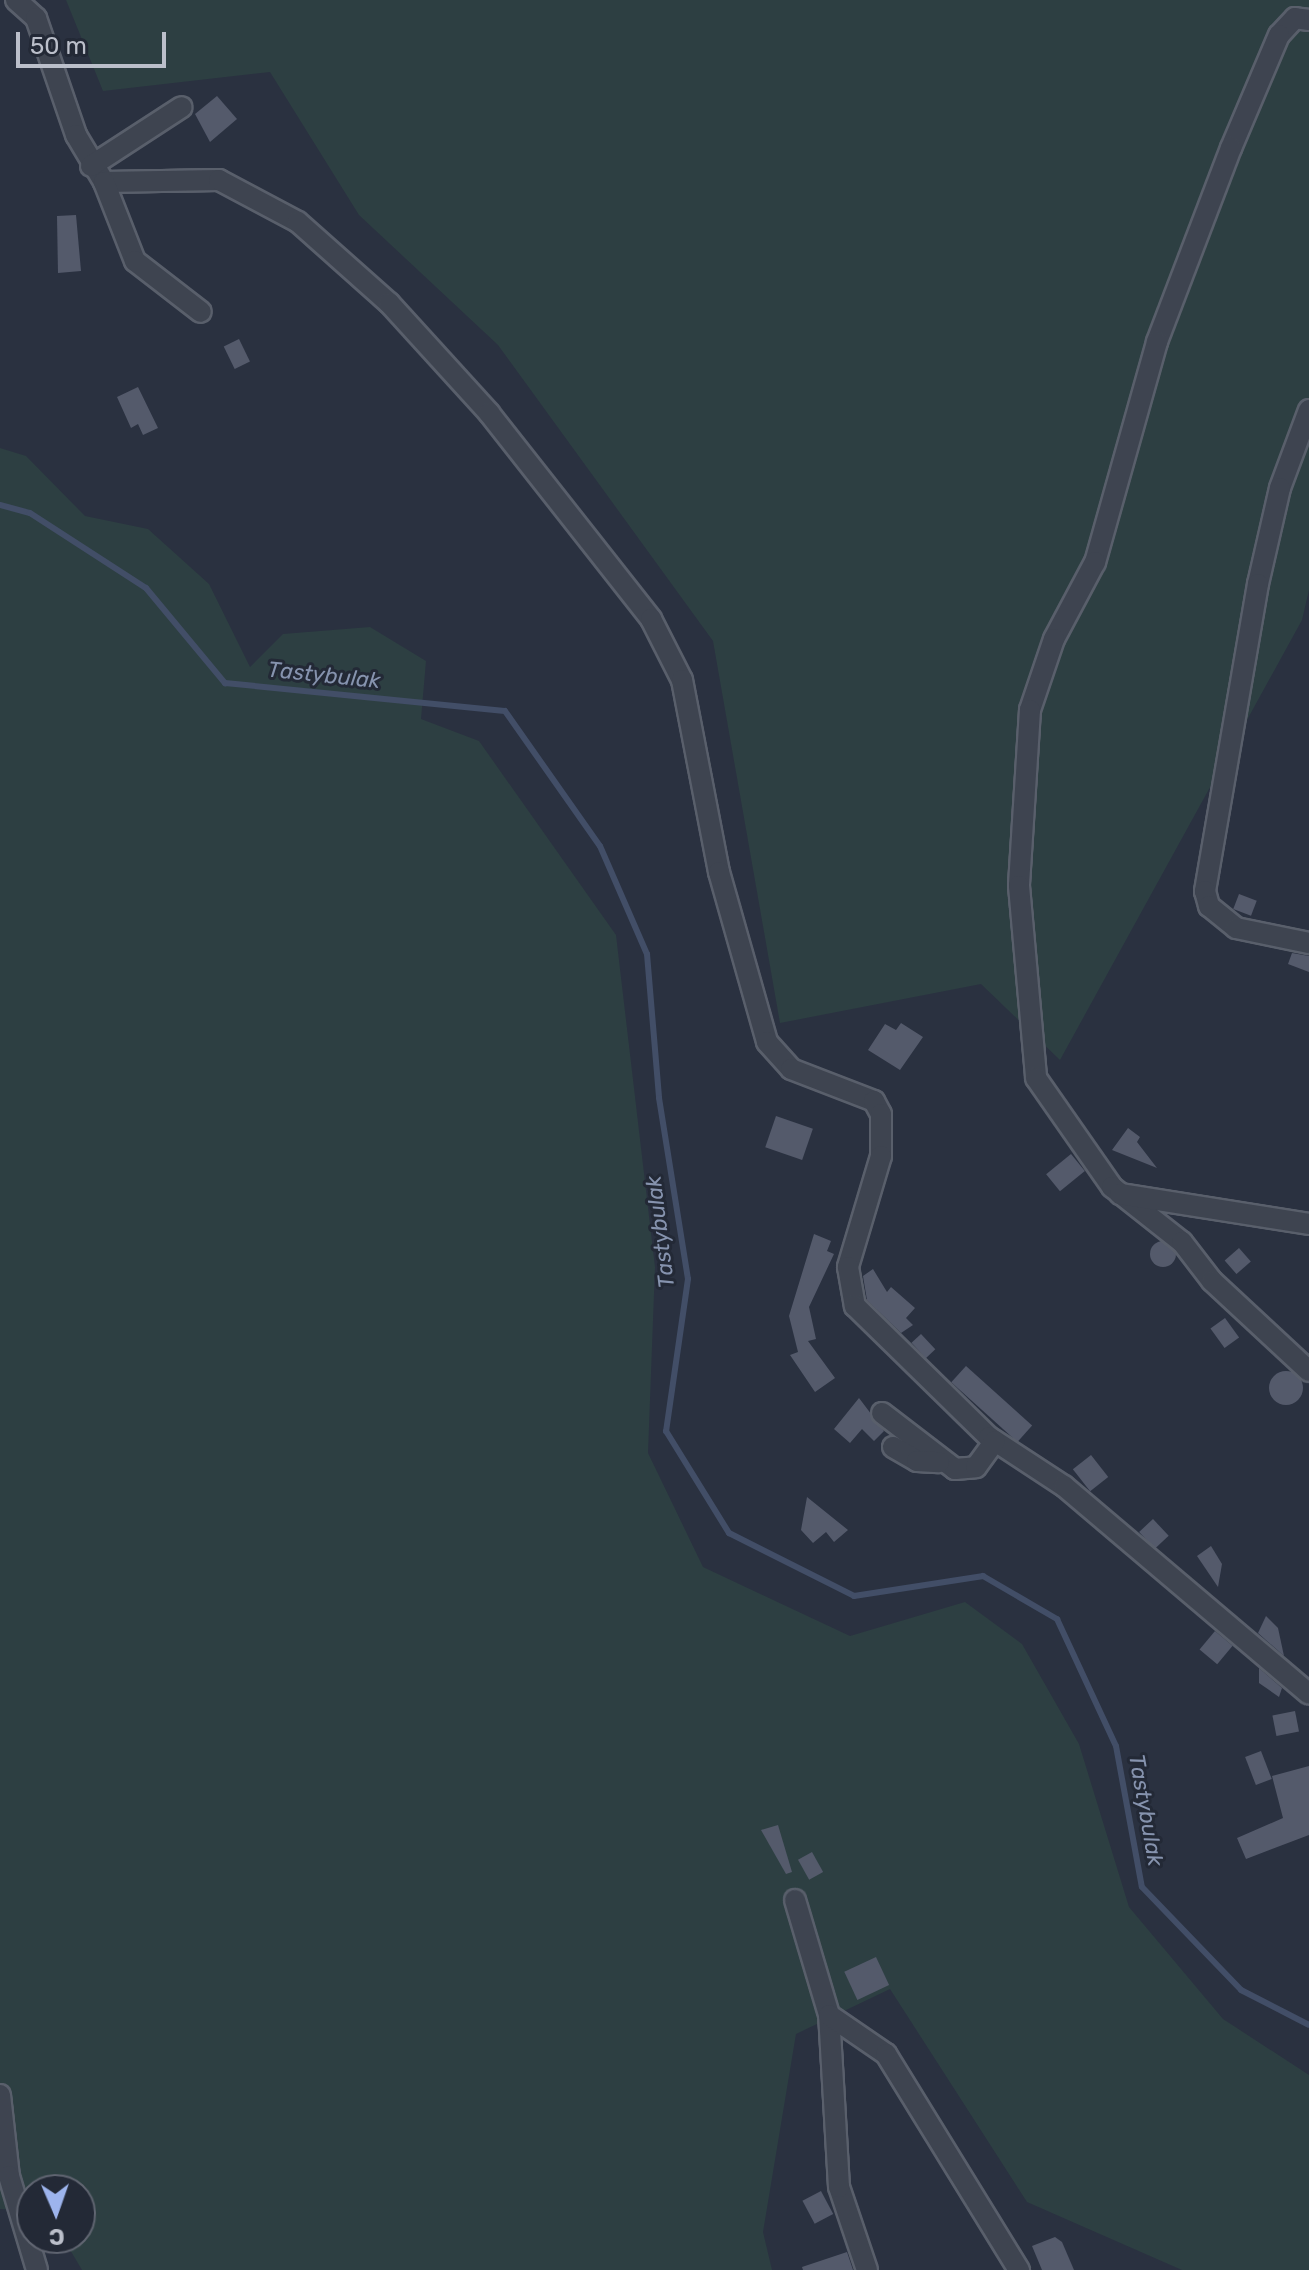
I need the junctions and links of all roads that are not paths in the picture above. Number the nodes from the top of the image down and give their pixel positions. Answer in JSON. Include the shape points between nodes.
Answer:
{"nodes":[{"id":1,"x":16,"y":0,"type":"edge"},
{"id":2,"x":1309,"y":20,"type":"edge"},
{"id":3,"x":182,"y":107,"type":"dead end"},
{"id":4,"x":91,"y":166,"type":"junction"},
{"id":5,"x":104,"y":182,"type":"junction"},
{"id":6,"x":201,"y":312,"type":"dead end"},
{"id":7,"x":1309,"y":410,"type":"edge"},
{"id":8,"x":1309,"y":943,"type":"edge"},
{"id":9,"x":1120,"y":1194,"type":"junction"},
{"id":10,"x":1309,"y":1224,"type":"edge"},
{"id":11,"x":1309,"y":1371,"type":"edge"},
{"id":12,"x":882,"y":1413,"type":"dead end"},
{"id":13,"x":995,"y":1441,"type":"junction"},
{"id":14,"x":893,"y":1447,"type":"dead end"},
{"id":15,"x":939,"y":1462,"type":"junction"},
{"id":16,"x":1309,"y":1694,"type":"edge"},
{"id":17,"x":795,"y":1900,"type":"dead end"},
{"id":18,"x":829,"y":2015,"type":"junction"},
{"id":19,"x":0,"y":2095,"type":"edge"},
{"id":20,"x":37,"y":2270,"type":"edge"},
{"id":21,"x":867,"y":2270,"type":"edge"},
{"id":22,"x":1019,"y":2270,"type":"edge"}],
"edges":[{"from":1,"to":4,"type":"street","via":[[36,18]]},
{"from":2,"to":9,"type":"street","via":[[1295,18],[1279,35],[1231,148],[1157,342],[1095,562],[1054,639],[1030,710],[1019,953],[1036,1078]]},
{"from":3,"to":4,"type":"street"},
{"from":4,"to":5,"type":"street"},
{"from":5,"to":6,"type":"street","via":[[135,261]]},
{"from":5,"to":13,"type":"street","via":[[219,180],[298,222],[389,303],[489,413],[651,619],[682,680],[719,872],[767,1042],[791,1069],[874,1101],[881,1114],[881,1156],[848,1267],[848,1293],[868,1321]]},
{"from":7,"to":8,"type":"street","via":[[1280,488],[1258,584],[1205,891],[1209,906],[1236,928]]},
{"from":9,"to":10,"type":"street"},
{"from":9,"to":11,"type":"street","via":[[1182,1242],[1212,1281]]},
{"from":12,"to":15,"type":"street"},
{"from":13,"to":15,"type":"street","via":[[976,1467]]},
{"from":13,"to":16,"type":"street","via":[[1064,1486]]},
{"from":14,"to":15,"type":"street","via":[[917,1461]]},
{"from":17,"to":18,"type":"street"},
{"from":18,"to":21,"type":"street","via":[[839,2187]]},
{"from":18,"to":22,"type":"street","via":[[886,2054]]},
{"from":19,"to":20,"type":"street","via":[[9,2176]]}]}
